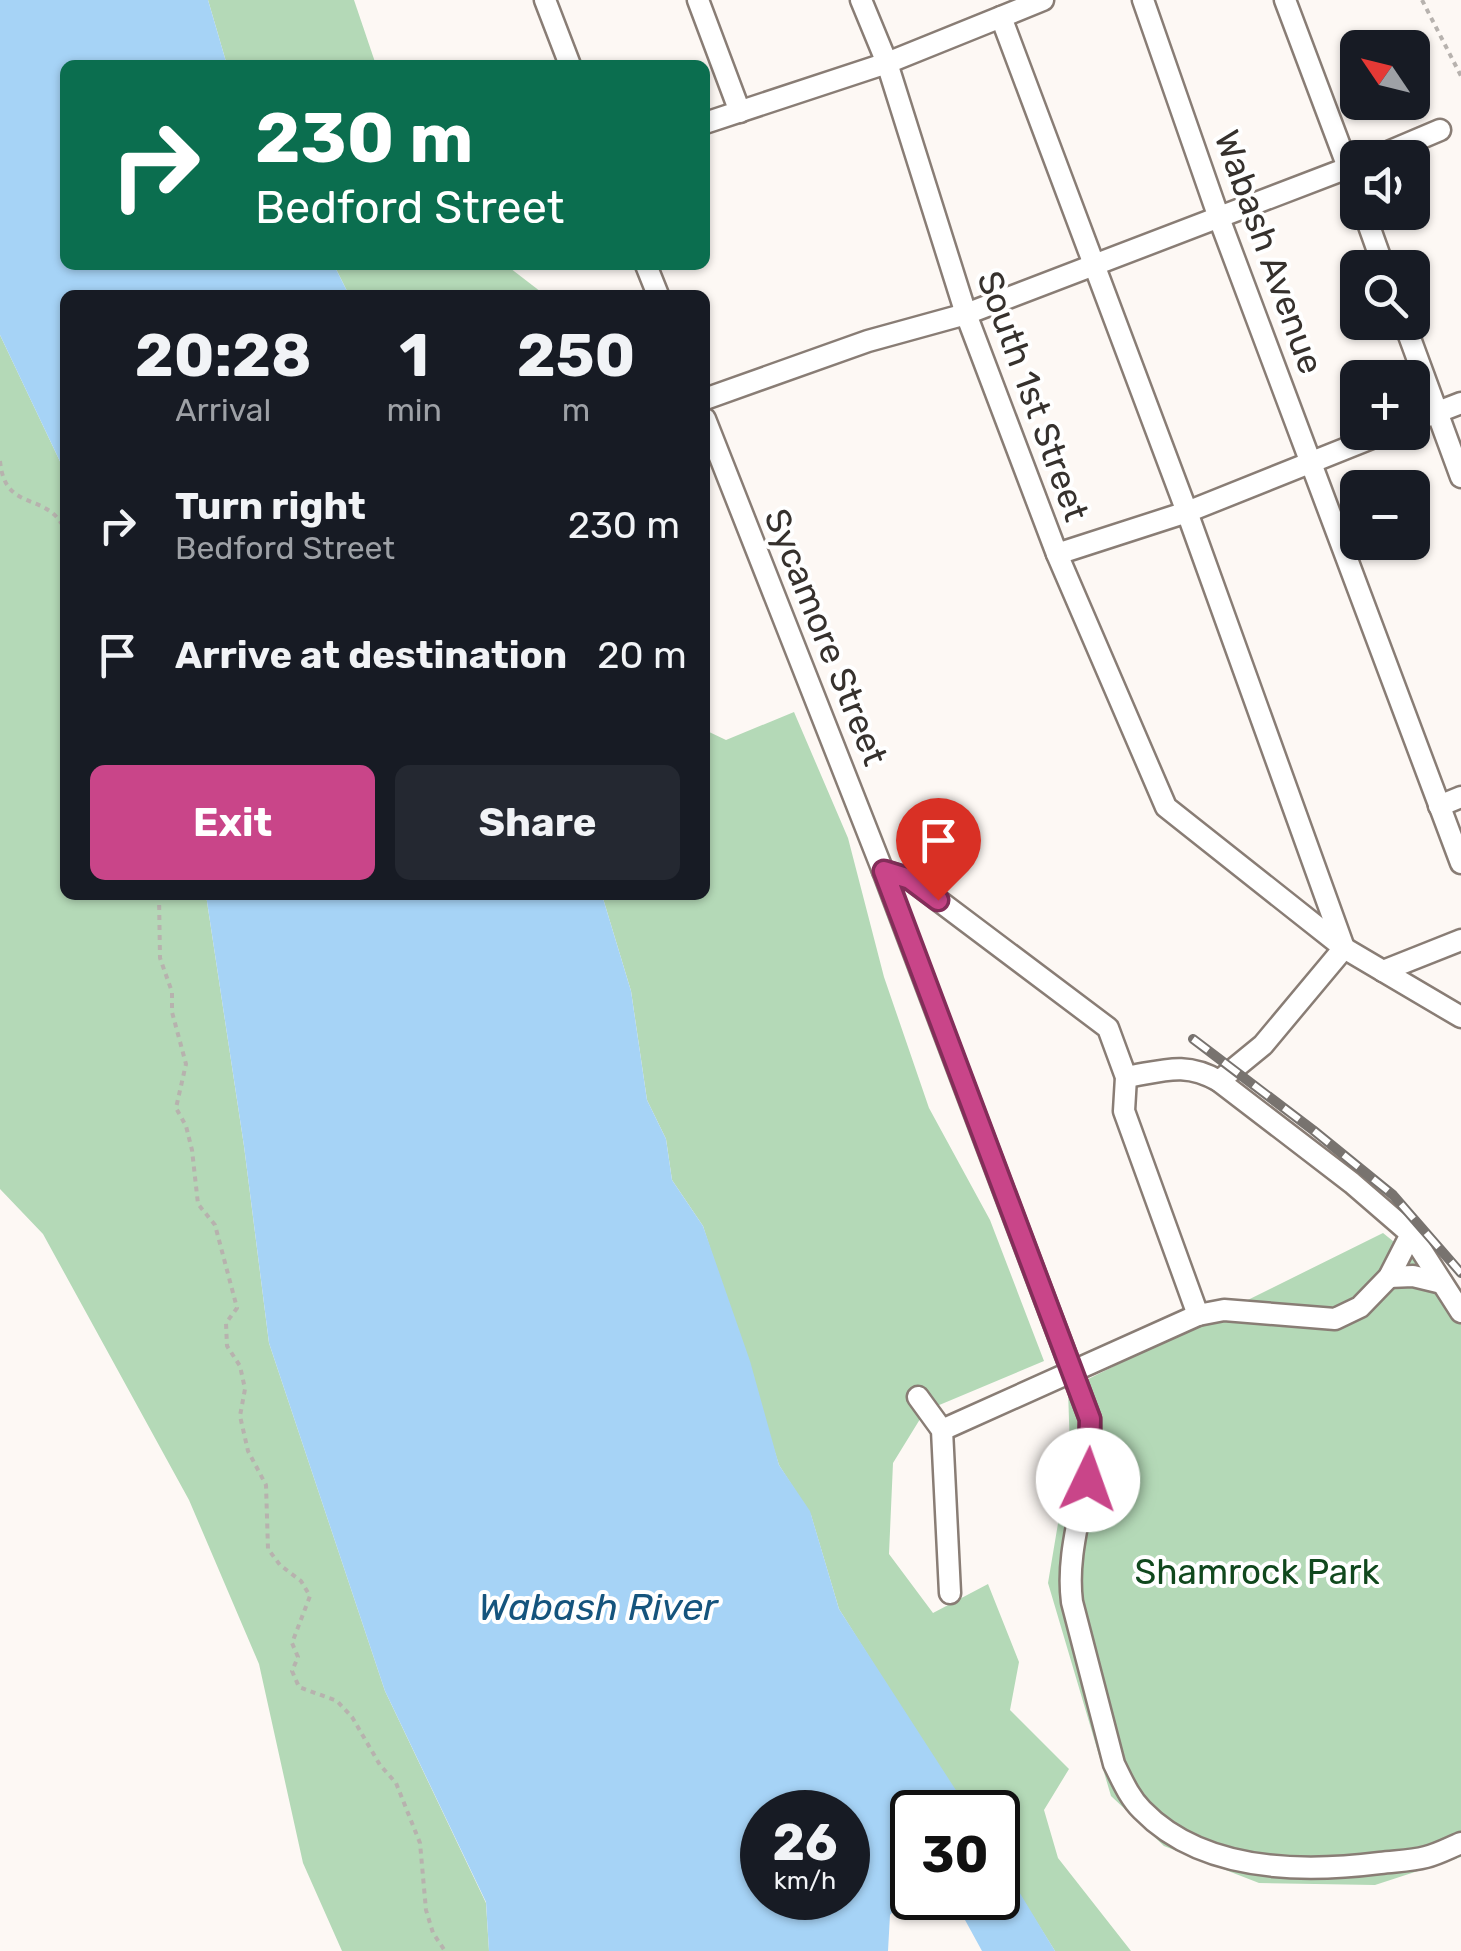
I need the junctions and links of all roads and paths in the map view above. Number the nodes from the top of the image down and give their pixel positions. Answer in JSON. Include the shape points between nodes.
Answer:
{"nodes":[{"id":1,"x":546,"y":0,"type":"edge"},
{"id":2,"x":698,"y":0,"type":"edge"},
{"id":3,"x":860,"y":0,"type":"edge"},
{"id":4,"x":1043,"y":0,"type":"edge"},
{"id":5,"x":1144,"y":0,"type":"edge"},
{"id":6,"x":1285,"y":0,"type":"edge"},
{"id":7,"x":1422,"y":0,"type":"edge"},
{"id":8,"x":1002,"y":16,"type":"junction"},
{"id":9,"x":568,"y":60,"type":"edge"},
{"id":10,"x":887,"y":63,"type":"junction"},
{"id":11,"x":1461,"y":76,"type":"edge"},
{"id":12,"x":740,"y":112,"type":"junction"},
{"id":13,"x":710,"y":122,"type":"edge"},
{"id":14,"x":1440,"y":130,"type":"dead end"},
{"id":15,"x":1342,"y":140,"type":"edge"},
{"id":16,"x":1416,"y":140,"type":"edge"},
{"id":17,"x":1340,"y":171,"type":"edge"},
{"id":18,"x":1219,"y":218,"type":"junction"},
{"id":19,"x":1094,"y":265,"type":"junction"},
{"id":20,"x":966,"y":314,"type":"junction"},
{"id":21,"x":1411,"y":340,"type":"edge"},
{"id":22,"x":710,"y":398,"type":"edge"},
{"id":23,"x":1461,"y":403,"type":"edge"},
{"id":24,"x":1437,"y":412,"type":"junction"},
{"id":25,"x":1430,"y":415,"type":"edge"},
{"id":26,"x":710,"y":431,"type":"edge"},
{"id":27,"x":1342,"y":450,"type":"edge"},
{"id":28,"x":0,"y":462,"type":"edge"},
{"id":29,"x":1313,"y":462,"type":"junction"},
{"id":30,"x":1461,"y":477,"type":"edge"},
{"id":31,"x":1187,"y":512,"type":"junction"},
{"id":32,"x":60,"y":524,"type":"edge"},
{"id":33,"x":1057,"y":554,"type":"junction"},
{"id":34,"x":1461,"y":797,"type":"edge"},
{"id":35,"x":1439,"y":806,"type":"junction"},
{"id":36,"x":1461,"y":863,"type":"edge"},
{"id":37,"x":884,"y":871,"type":"junction"},
{"id":38,"x":159,"y":900,"type":"edge"},
{"id":39,"x":1461,"y":940,"type":"edge"},
{"id":40,"x":1344,"y":948,"type":"junction"},
{"id":41,"x":1384,"y":971,"type":"junction"},
{"id":42,"x":1461,"y":1017,"type":"edge"},
{"id":43,"x":1126,"y":1077,"type":"junction"},
{"id":44,"x":1218,"y":1080,"type":"junction"},
{"id":45,"x":1411,"y":1234,"type":"junction"},
{"id":46,"x":1389,"y":1278,"type":"junction"},
{"id":47,"x":1442,"y":1283,"type":"junction"},
{"id":48,"x":1461,"y":1312,"type":"edge"},
{"id":49,"x":1198,"y":1315,"type":"junction"},
{"id":50,"x":1072,"y":1374,"type":"junction"},
{"id":51,"x":918,"y":1397,"type":"dead end"},
{"id":52,"x":942,"y":1430,"type":"junction"},
{"id":53,"x":950,"y":1594,"type":"dead end"},
{"id":54,"x":1461,"y":1843,"type":"edge"},
{"id":55,"x":445,"y":1951,"type":"edge"}],
"edges":[{"from":1,"to":9,"type":"street"},
{"from":2,"to":12,"type":"street"},
{"from":3,"to":10,"type":"street","name":"South 1st Street"},
{"from":4,"to":8,"type":"street"},
{"from":5,"to":18,"type":"street","name":"Wabash Avenue"},
{"from":6,"to":15,"type":"street"},
{"from":7,"to":11,"type":"path"},
{"from":8,"to":10,"type":"street"},
{"from":8,"to":19,"type":"street"},
{"from":10,"to":12,"type":"street"},
{"from":10,"to":20,"type":"street","name":"South 1st Street"},
{"from":12,"to":13,"type":"street"},
{"from":14,"to":16,"type":"street"},
{"from":17,"to":18,"type":"street"},
{"from":18,"to":19,"type":"street"},
{"from":18,"to":29,"type":"street","name":"Wabash Avenue"},
{"from":19,"to":20,"type":"street"},
{"from":19,"to":31,"type":"street"},
{"from":20,"to":22,"type":"street"},
{"from":20,"to":33,"type":"street","name":"South 1st Street"},
{"from":21,"to":24,"type":"street"},
{"from":23,"to":24,"type":"street"},
{"from":24,"to":25,"type":"street"},
{"from":24,"to":30,"type":"street"},
{"from":26,"to":37,"type":"street","name":"Sycamore Street"},
{"from":27,"to":29,"type":"street"},
{"from":28,"to":32,"type":"path","via":[[10,492],[46,508]]},
{"from":29,"to":31,"type":"street"},
{"from":29,"to":35,"type":"street","name":"Wabash Avenue"},
{"from":31,"to":33,"type":"street"},
{"from":31,"to":40,"type":"street"},
{"from":33,"to":40,"type":"street","name":"South 1st Street","via":[[1166,808]]},
{"from":34,"to":35,"type":"street"},
{"from":35,"to":36,"type":"street","name":"Wabash Avenue"},
{"from":37,"to":43,"type":"street","via":[[910,879],[1108,1028]]},
{"from":37,"to":50,"type":"street","name":"Sycamore Street"},
{"from":38,"to":55,"type":"path","via":[[160,958],[186,1064],[176,1108],[192,1150],[198,1204],[214,1225],[237,1308],[226,1323],[226,1346],[245,1389],[240,1416],[248,1451],[266,1484],[268,1550],[310,1596],[292,1643],[298,1658],[292,1670],[299,1687],[336,1700],[352,1717],[396,1782],[420,1843],[426,1910]]},
{"from":39,"to":41,"type":"street"},
{"from":40,"to":41,"type":"street"},
{"from":40,"to":44,"type":"street","via":[[1263,1045]]},
{"from":41,"to":42,"type":"street"},
{"from":43,"to":44,"type":"street","via":[[1186,1067]]},
{"from":43,"to":49,"type":"street","via":[[1124,1111]]},
{"from":44,"to":45,"type":"street"},
{"from":45,"to":46,"type":"street"},
{"from":45,"to":47,"type":"street"},
{"from":46,"to":47,"type":"street"},
{"from":46,"to":49,"type":"street","via":[[1360,1307],[1336,1319],[1224,1310]]},
{"from":47,"to":48,"type":"street"},
{"from":49,"to":50,"type":"street"},
{"from":50,"to":52,"type":"street"},
{"from":50,"to":54,"type":"street","name":"Sycamore Street","via":[[1091,1439],[1070,1557],[1072,1602],[1114,1764],[1140,1809],[1212,1854],[1268,1867],[1424,1858]]},
{"from":51,"to":52,"type":"street"},
{"from":52,"to":53,"type":"street"}]}
